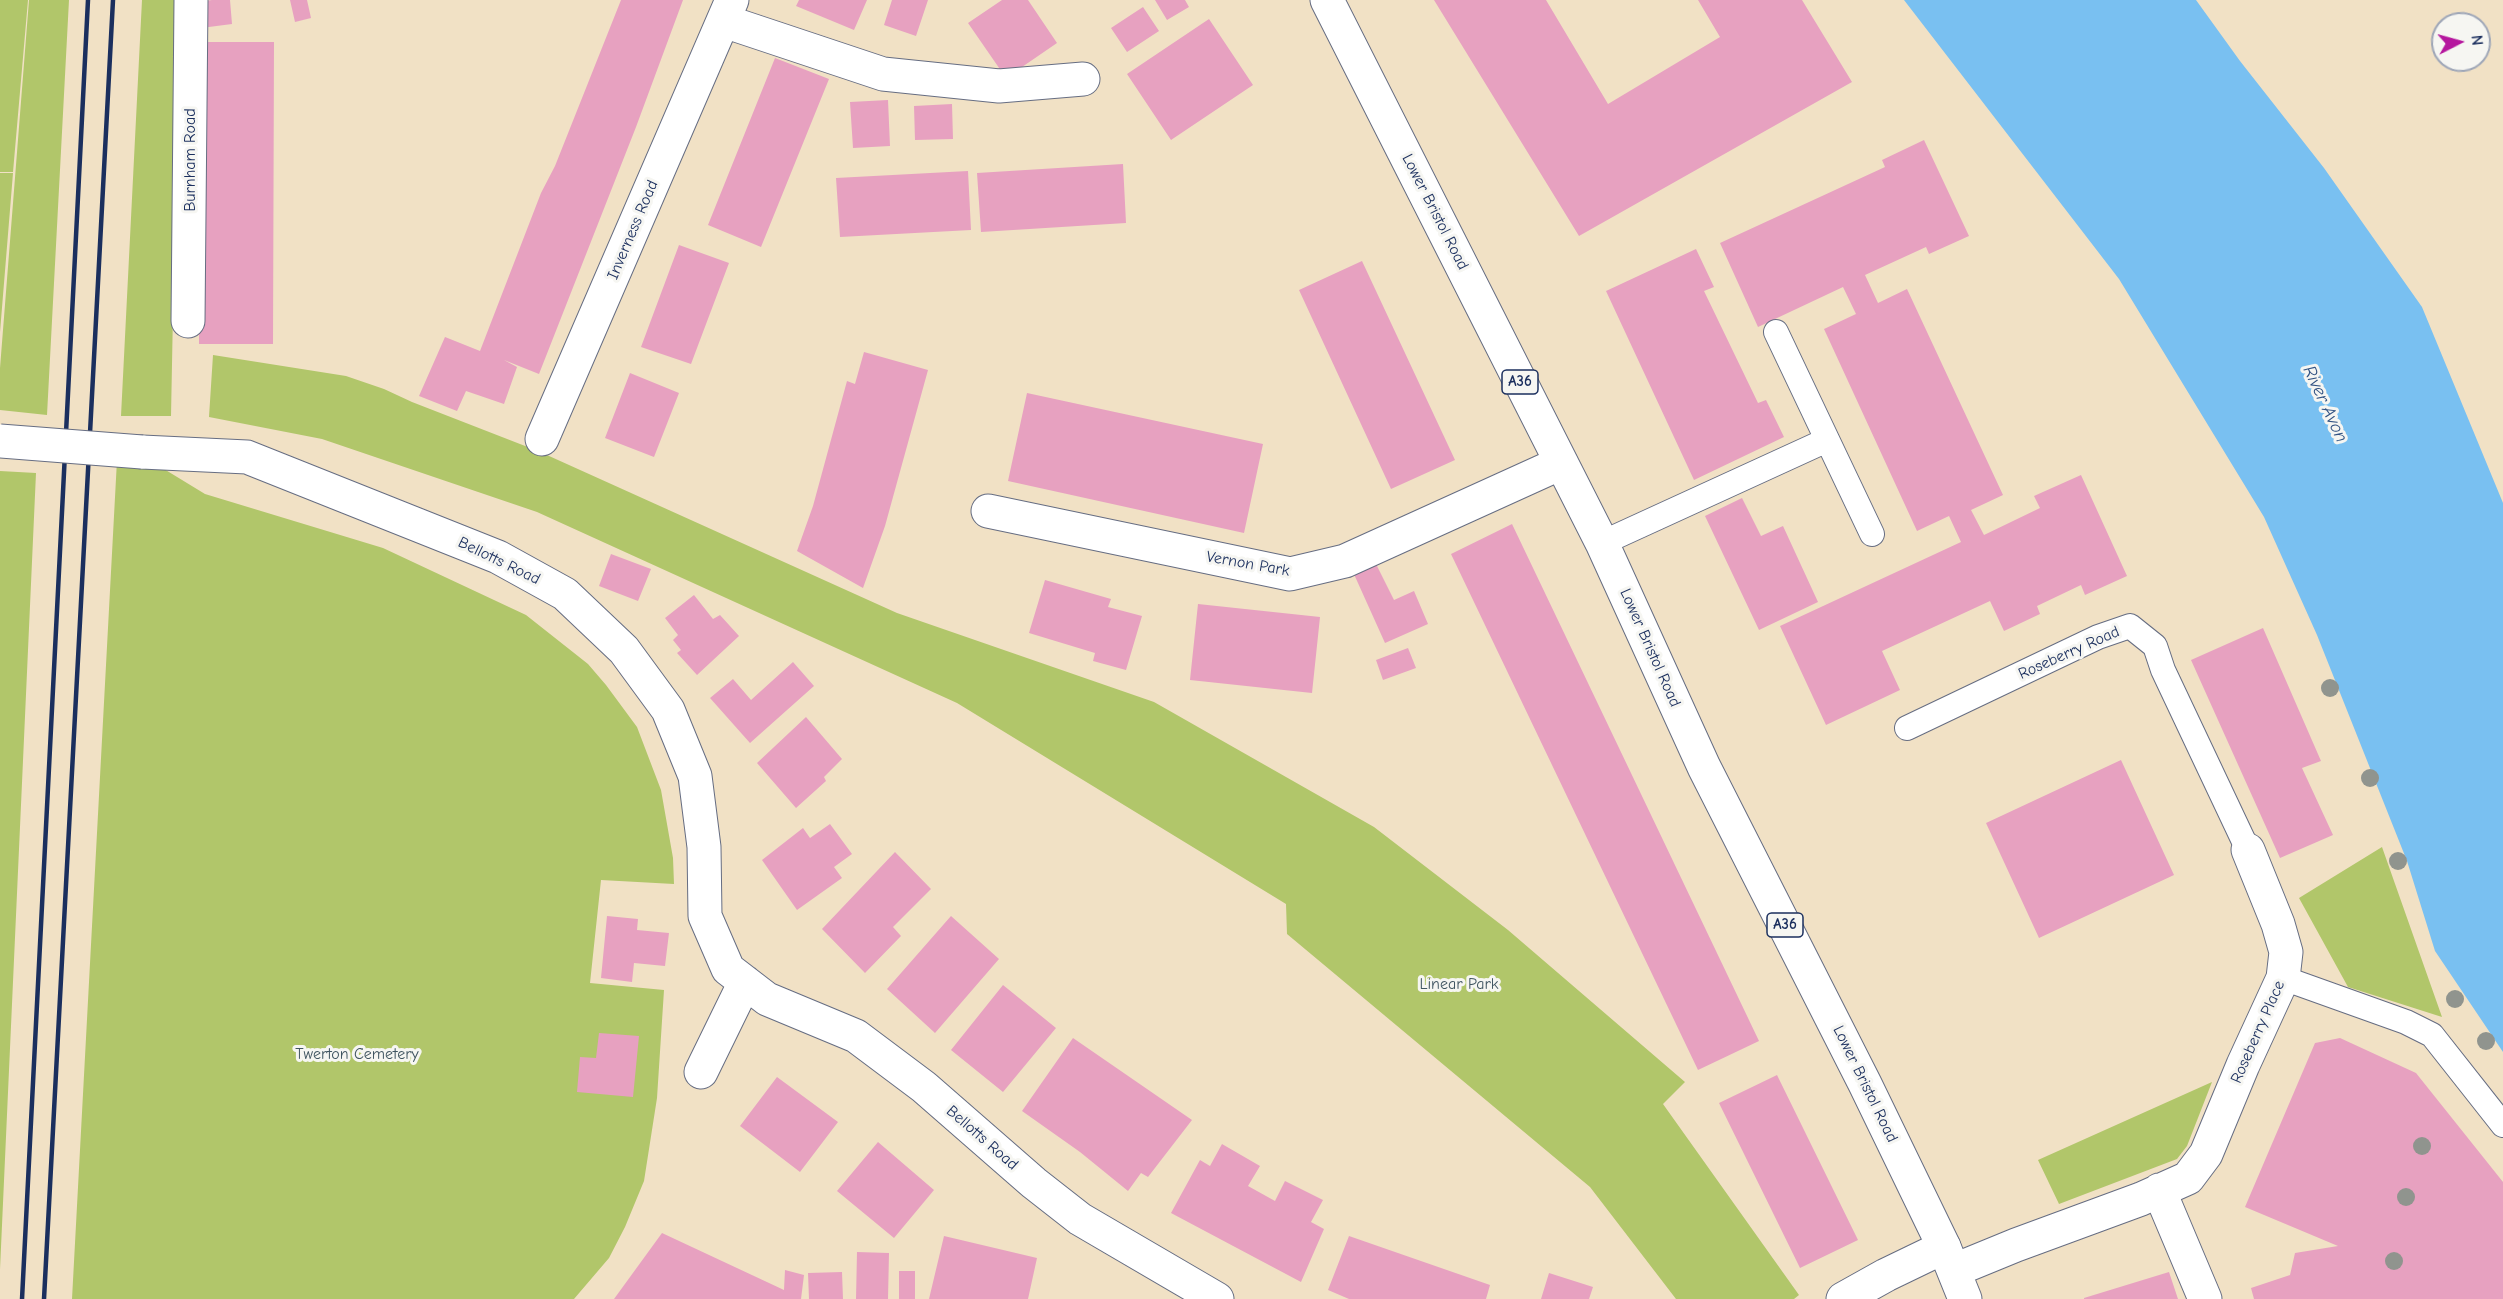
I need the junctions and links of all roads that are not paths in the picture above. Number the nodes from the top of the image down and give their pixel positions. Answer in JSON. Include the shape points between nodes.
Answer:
{"nodes":[{"id":1,"x":191,"y":0,"type":"edge"},
{"id":2,"x":1328,"y":0,"type":"edge"},
{"id":3,"x":728,"y":10,"type":"edge"},
{"id":4,"x":1083,"y":80,"type":"dead end"},
{"id":5,"x":188,"y":321,"type":"dead end"},
{"id":6,"x":1776,"y":332,"type":"dead end"},
{"id":7,"x":542,"y":439,"type":"dead end"},
{"id":8,"x":1827,"y":440,"type":"junction"},
{"id":9,"x":0,"y":441,"type":"edge"},
{"id":10,"x":1561,"y":463,"type":"junction"},
{"id":11,"x":988,"y":511,"type":"dead end"},
{"id":12,"x":1872,"y":534,"type":"dead end"},
{"id":13,"x":1602,"y":543,"type":"junction"},
{"id":14,"x":1907,"y":728,"type":"dead end"},
{"id":15,"x":2248,"y":850,"type":"joint"},
{"id":16,"x":2283,"y":978,"type":"junction"},
{"id":17,"x":745,"y":982,"type":"junction"},
{"id":18,"x":701,"y":1072,"type":"dead end"},
{"id":19,"x":2503,"y":1125,"type":"edge"},
{"id":20,"x":2159,"y":1190,"type":"junction"},
{"id":21,"x":1954,"y":1272,"type":"edge"},
{"id":22,"x":1217,"y":1299,"type":"edge"},
{"id":23,"x":1843,"y":1299,"type":"edge"},
{"id":24,"x":2205,"y":1299,"type":"edge"}],
"edges":[{"from":1,"to":5,"type":"main road","name":"Burnham Road"},
{"from":2,"to":10,"type":"main road","name":"Lower Bristol Road","number":"A36"},
{"from":3,"to":4,"type":"main road","name":"Inverness Road","via":[[883,74],[999,86]]},
{"from":3,"to":7,"type":"main road","name":"Inverness Road"},
{"from":6,"to":8,"type":"lane"},
{"from":8,"to":12,"type":"lane"},
{"from":8,"to":13,"type":"lane"},
{"from":9,"to":17,"type":"main road","name":"Bellotts Road","bridge":true,"via":[[247,457],[498,557],[565,594],[624,650],[668,710],[695,776],[704,847],[705,916],[728,969]]},
{"from":10,"to":11,"type":"main road","name":"Vernon Park","via":[[1345,561],[1290,574]]},
{"from":10,"to":13,"type":"main road","name":"Lower Bristol Road","number":"A36"},
{"from":13,"to":21,"type":"main road","name":"Lower Bristol Road","number":"A36","via":[[1704,767],[1834,1021]]},
{"from":14,"to":15,"type":"lane","name":"Roseberry Road","via":[[2098,637],[2130,626],[2155,646]]},
{"from":15,"to":16,"type":"main road","name":"Roseberry Place","via":[[2286,952]]},
{"from":16,"to":19,"type":"lane","via":[[2432,1035]]},
{"from":16,"to":20,"type":"main road","name":"Roseberry Place","via":[[2206,1154],[2188,1178]]},
{"from":17,"to":18,"type":"main road"},
{"from":17,"to":22,"type":"main road","name":"Bellotts Road","via":[[767,999],[856,1036],[924,1087],[1080,1220]]},
{"from":20,"to":21,"type":"main road","name":"Roseberry Place"},
{"from":20,"to":24,"type":"main road"},
{"from":21,"to":23,"type":"main road"}]}
